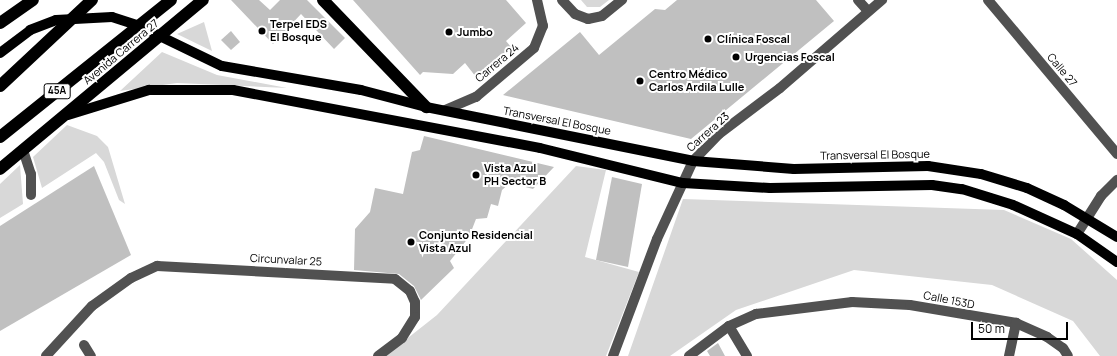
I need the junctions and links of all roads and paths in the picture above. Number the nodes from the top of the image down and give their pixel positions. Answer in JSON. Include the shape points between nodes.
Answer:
{"nodes":[{"id":1,"x":33,"y":0,"type":"edge"},
{"id":2,"x":92,"y":0,"type":"edge"},
{"id":3,"x":171,"y":0,"type":"edge"},
{"id":4,"x":203,"y":0,"type":"edge"},
{"id":5,"x":324,"y":0,"type":"edge"},
{"id":6,"x":537,"y":0,"type":"edge"},
{"id":7,"x":562,"y":0,"type":"edge"},
{"id":8,"x":622,"y":0,"type":"edge"},
{"id":9,"x":858,"y":0,"type":"edge"},
{"id":10,"x":882,"y":0,"type":"edge"},
{"id":11,"x":988,"y":0,"type":"edge"},
{"id":12,"x":868,"y":11,"type":"junction"},
{"id":13,"x":0,"y":23,"type":"edge"},
{"id":14,"x":0,"y":53,"type":"edge"},
{"id":15,"x":0,"y":86,"type":"edge"},
{"id":16,"x":426,"y":107,"type":"junction"},
{"id":17,"x":445,"y":110,"type":"junction"},
{"id":18,"x":68,"y":115,"type":"junction"},
{"id":19,"x":0,"y":137,"type":"edge"},
{"id":20,"x":23,"y":150,"type":"junction"},
{"id":21,"x":1117,"y":154,"type":"edge"},
{"id":22,"x":693,"y":161,"type":"junction"},
{"id":23,"x":0,"y":169,"type":"edge"},
{"id":24,"x":1117,"y":180,"type":"edge"},
{"id":25,"x":683,"y":184,"type":"junction"},
{"id":26,"x":31,"y":195,"type":"dead end"},
{"id":27,"x":1088,"y":217,"type":"junction"},
{"id":28,"x":1077,"y":234,"type":"junction"},
{"id":29,"x":1117,"y":237,"type":"edge"},
{"id":30,"x":1117,"y":262,"type":"edge"},
{"id":31,"x":1016,"y":323,"type":"junction"},
{"id":32,"x":729,"y":326,"type":"junction"},
{"id":33,"x":84,"y":345,"type":"dead end"},
{"id":34,"x":46,"y":356,"type":"edge"},
{"id":35,"x":91,"y":356,"type":"edge"},
{"id":36,"x":378,"y":356,"type":"edge"},
{"id":37,"x":613,"y":356,"type":"edge"},
{"id":38,"x":689,"y":356,"type":"edge"},
{"id":39,"x":747,"y":356,"type":"edge"},
{"id":40,"x":1009,"y":356,"type":"edge"},
{"id":41,"x":1068,"y":356,"type":"edge"}],
"edges":[{"from":1,"to":13,"type":"highway"},
{"from":2,"to":15,"type":"highway"},
{"from":3,"to":19,"type":"highway","number":"45A"},
{"from":4,"to":18,"type":"highway","name":"Avenida Carrera 27"},
{"from":5,"to":16,"type":"highway"},
{"from":6,"to":17,"type":"street","name":"Carrera 24","via":[[543,17],[541,36],[534,48],[476,97]]},
{"from":7,"to":8,"type":"street","via":[[575,14],[595,18]]},
{"from":9,"to":12,"type":"street"},
{"from":10,"to":12,"type":"street","name":"Carrera 23"},
{"from":11,"to":21,"type":"street","name":"Calle 27"},
{"from":12,"to":22,"type":"street","name":"Carrera 23","via":[[780,88],[719,134]]},
{"from":14,"to":16,"type":"main road","name":"Transversal El Bosque","via":[[30,30],[56,20],[112,18],[137,25],[222,66],[361,90]]},
{"from":16,"to":17,"type":"main road","name":"Transversal El Bosque"},
{"from":17,"to":22,"type":"main road","name":"Transversal El Bosque"},
{"from":18,"to":20,"type":"highway","name":"Avenida Carrera 27"},
{"from":18,"to":25,"type":"main road","via":[[149,90],[233,90],[540,148]]},
{"from":20,"to":23,"type":"highway","name":"Avenida Carrera 27"},
{"from":20,"to":26,"type":"street","via":[[30,174]]},
{"from":22,"to":25,"type":"street","name":"Carrera 23"},
{"from":22,"to":27,"type":"main road","name":"Transversal El Bosque","via":[[794,169],[928,166],[958,169],[1027,188]]},
{"from":24,"to":27,"type":"street"},
{"from":25,"to":28,"type":"main road","via":[[770,188],[932,185],[962,189],[1013,205]]},
{"from":25,"to":37,"type":"street","name":"Carrera 23","via":[[657,240]]},
{"from":27,"to":28,"type":"street"},
{"from":27,"to":29,"type":"main road","name":"Transversal El Bosque"},
{"from":28,"to":30,"type":"main road"},
{"from":31,"to":32,"type":"street","name":"Calle 153D","via":[[910,304],[852,302],[756,314]]},
{"from":31,"to":40,"type":"street"},
{"from":31,"to":41,"type":"street","name":"Calle 153D","via":[[1047,336]]},
{"from":32,"to":38,"type":"street"},
{"from":32,"to":39,"type":"street"},
{"from":33,"to":35,"type":"street"},
{"from":34,"to":36,"type":"street","name":"Circunvalar 25","via":[[92,306],[131,278],[157,266],[385,277],[398,281],[410,291],[415,302],[415,317],[402,338]]}]}
